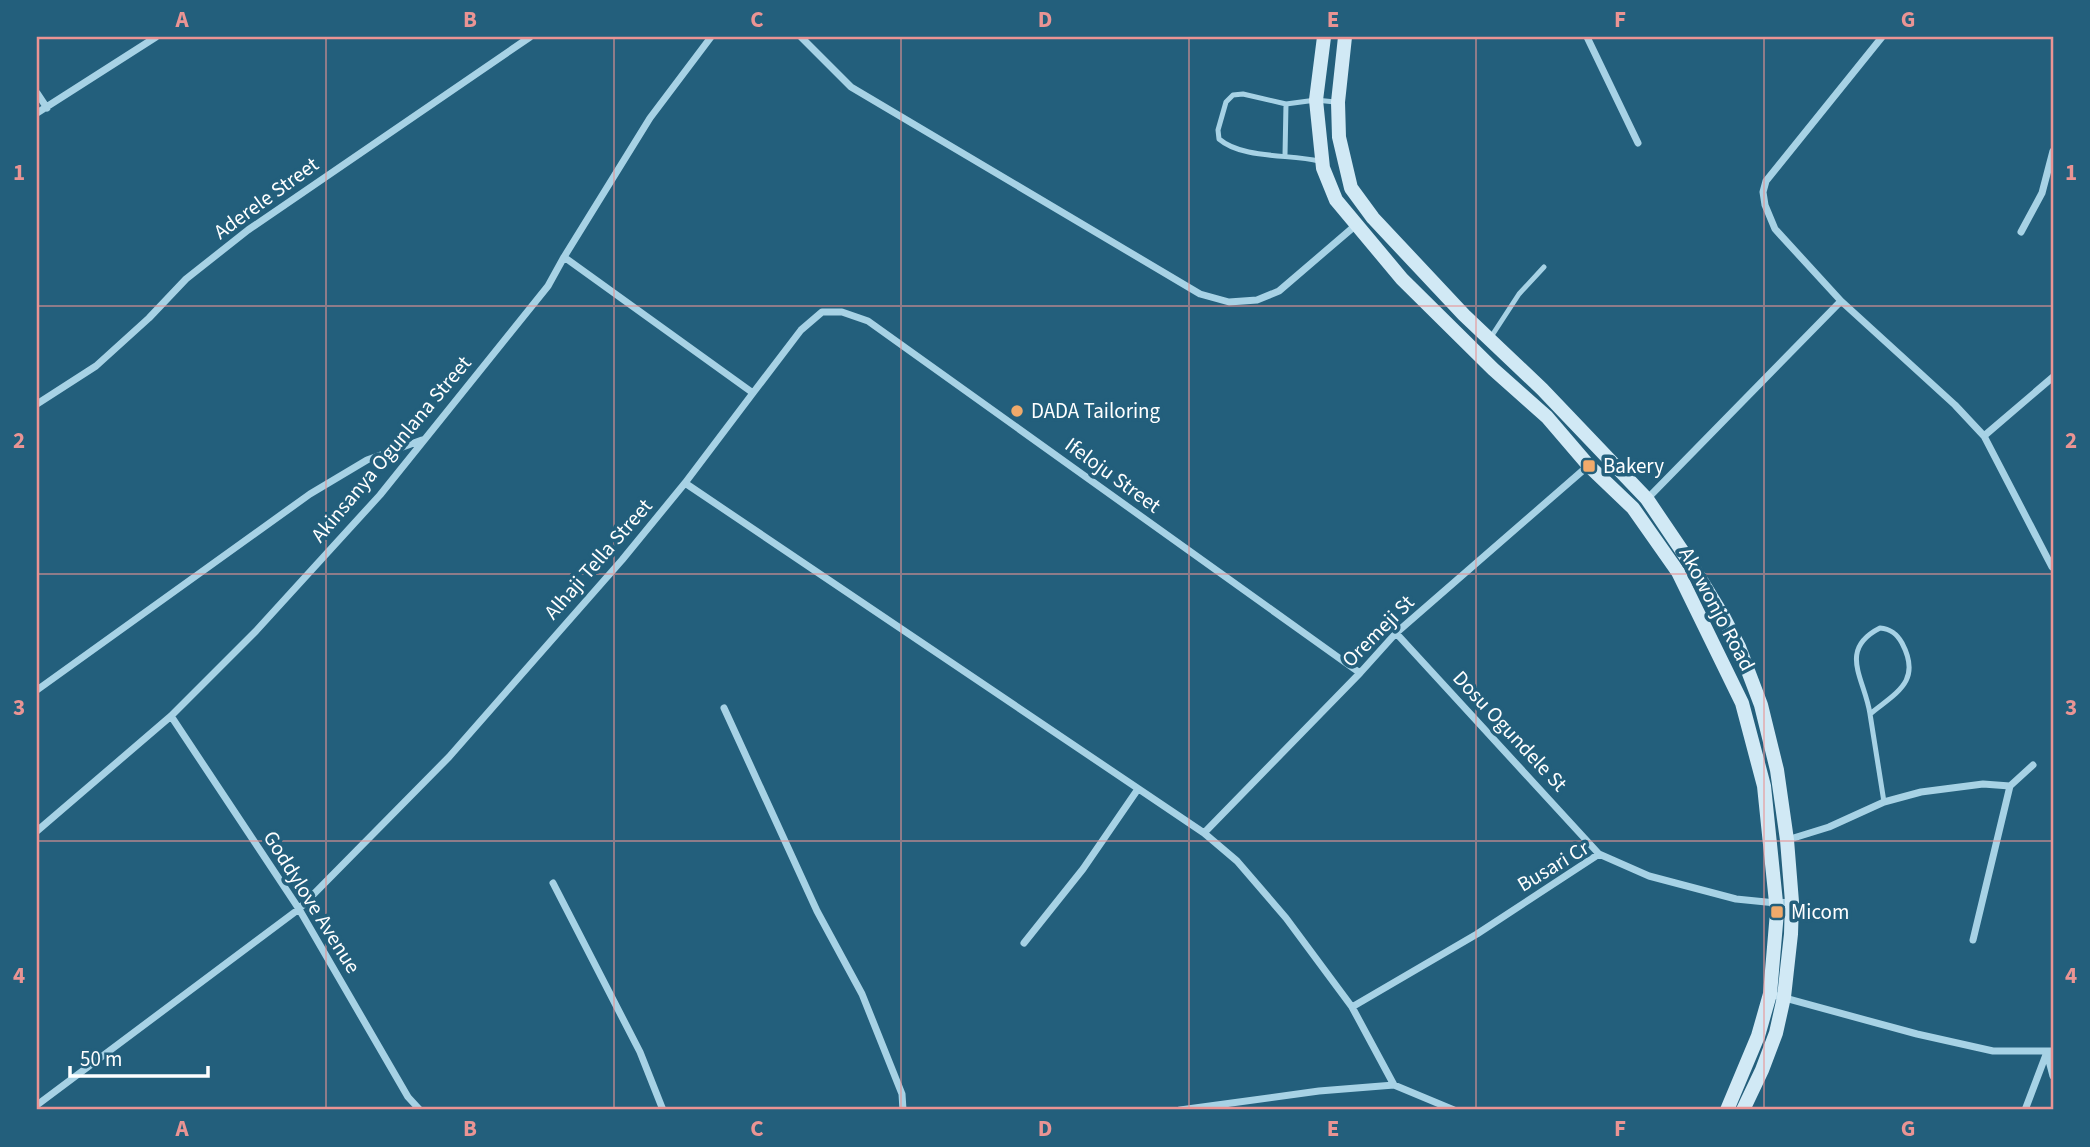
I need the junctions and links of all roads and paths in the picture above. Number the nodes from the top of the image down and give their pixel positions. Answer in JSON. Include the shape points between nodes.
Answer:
{"nodes":[{"id":1,"x":156,"y":37,"type":"edge"},
{"id":2,"x":530,"y":37,"type":"edge"},
{"id":3,"x":711,"y":37,"type":"edge"},
{"id":4,"x":801,"y":37,"type":"edge"},
{"id":5,"x":1324,"y":37,"type":"edge"},
{"id":6,"x":1345,"y":37,"type":"edge"},
{"id":7,"x":1587,"y":37,"type":"edge"},
{"id":8,"x":1882,"y":37,"type":"edge"},
{"id":9,"x":37,"y":93,"type":"edge"},
{"id":10,"x":1316,"y":100,"type":"junction"},
{"id":11,"x":1338,"y":102,"type":"junction"},
{"id":12,"x":1286,"y":104,"type":"junction"},
{"id":13,"x":47,"y":108,"type":"junction"},
{"id":14,"x":37,"y":113,"type":"edge"},
{"id":15,"x":1638,"y":143,"type":"dead end"},
{"id":16,"x":2053,"y":151,"type":"edge"},
{"id":17,"x":1285,"y":155,"type":"junction"},
{"id":18,"x":1322,"y":162,"type":"junction"},
{"id":19,"x":1356,"y":225,"type":"junction"},
{"id":20,"x":2021,"y":232,"type":"dead end"},
{"id":21,"x":564,"y":257,"type":"junction"},
{"id":22,"x":1544,"y":267,"type":"dead end"},
{"id":23,"x":1841,"y":301,"type":"junction"},
{"id":24,"x":1490,"y":339,"type":"junction"},
{"id":25,"x":2053,"y":377,"type":"edge"},
{"id":26,"x":753,"y":393,"type":"junction"},
{"id":27,"x":37,"y":404,"type":"edge"},
{"id":28,"x":1984,"y":436,"type":"junction"},
{"id":29,"x":425,"y":439,"type":"junction"},
{"id":30,"x":1589,"y":466,"type":"junction"},
{"id":31,"x":685,"y":482,"type":"junction"},
{"id":32,"x":1647,"y":499,"type":"junction"},
{"id":33,"x":2053,"y":567,"type":"edge"},
{"id":34,"x":1396,"y":633,"type":"junction"},
{"id":35,"x":1360,"y":673,"type":"junction"},
{"id":36,"x":37,"y":690,"type":"edge"},
{"id":37,"x":724,"y":708,"type":"dead end"},
{"id":38,"x":1870,"y":715,"type":"junction"},
{"id":39,"x":171,"y":716,"type":"junction"},
{"id":40,"x":2033,"y":765,"type":"dead end"},
{"id":41,"x":2010,"y":786,"type":"junction"},
{"id":42,"x":1138,"y":789,"type":"junction"},
{"id":43,"x":1884,"y":802,"type":"junction"},
{"id":44,"x":37,"y":831,"type":"edge"},
{"id":45,"x":1205,"y":833,"type":"junction"},
{"id":46,"x":1787,"y":840,"type":"junction"},
{"id":47,"x":1599,"y":854,"type":"junction"},
{"id":48,"x":553,"y":883,"type":"dead end"},
{"id":49,"x":1792,"y":902,"type":"junction"},
{"id":50,"x":1776,"y":903,"type":"junction"},
{"id":51,"x":299,"y":909,"type":"junction"},
{"id":52,"x":1973,"y":940,"type":"dead end"},
{"id":53,"x":1024,"y":943,"type":"dead end"},
{"id":54,"x":1777,"y":995,"type":"junction"},
{"id":55,"x":1352,"y":1007,"type":"junction"},
{"id":56,"x":2050,"y":1052,"type":"edge"},
{"id":57,"x":2053,"y":1076,"type":"edge"},
{"id":58,"x":1394,"y":1085,"type":"junction"},
{"id":59,"x":37,"y":1105,"type":"edge"},
{"id":60,"x":419,"y":1110,"type":"edge"},
{"id":61,"x":663,"y":1110,"type":"edge"},
{"id":62,"x":903,"y":1110,"type":"edge"},
{"id":63,"x":1180,"y":1110,"type":"edge"},
{"id":64,"x":1454,"y":1110,"type":"edge"},
{"id":65,"x":1727,"y":1110,"type":"edge"},
{"id":66,"x":1743,"y":1110,"type":"edge"},
{"id":67,"x":2025,"y":1110,"type":"edge"}],
"edges":[{"from":1,"to":13,"type":"street"},
{"from":2,"to":27,"type":"street","name":"Aderele Street","via":[[248,230],[186,279],[96,366]]},
{"from":3,"to":21,"type":"street","name":"Akinsanya Ogunlana Street","via":[[650,118]]},
{"from":4,"to":19,"type":"street","via":[[851,88],[1200,294],[1229,302],[1257,300],[1279,292]]},
{"from":5,"to":10,"type":"main road","name":"Akowonjo Road"},
{"from":6,"to":11,"type":"main road","name":"Akowonjo Road"},
{"from":7,"to":15,"type":"street"},
{"from":8,"to":23,"type":"street","via":[[1791,148],[1763,192],[1774,229]]},
{"from":9,"to":13,"type":"street"},
{"from":10,"to":11,"type":"lane"},
{"from":10,"to":12,"type":"lane"},
{"from":10,"to":18,"type":"main road","name":"Akowonjo Road"},
{"from":11,"to":24,"type":"main road","name":"Akowonjo Road","via":[[1339,136],[1351,188],[1373,218]]},
{"from":12,"to":17,"type":"lane"},
{"from":12,"to":17,"type":"lane","via":[[1233,95],[1226,102],[1218,130],[1220,139],[1231,148]]},
{"from":13,"to":14,"type":"street"},
{"from":16,"to":20,"type":"street","via":[[2042,193]]},
{"from":17,"to":18,"type":"lane"},
{"from":18,"to":19,"type":"main road","name":"Akowonjo Road","via":[[1336,200]]},
{"from":19,"to":30,"type":"main road","name":"Akowonjo Road","via":[[1402,279],[1547,417]]},
{"from":21,"to":26,"type":"street"},
{"from":21,"to":29,"type":"street","name":"Akinsanya Ogunlana Street","via":[[548,286]]},
{"from":22,"to":24,"type":"lane"},
{"from":23,"to":28,"type":"street"},
{"from":23,"to":32,"type":"street"},
{"from":24,"to":32,"type":"main road","name":"Akowonjo Road"},
{"from":25,"to":28,"type":"street"},
{"from":26,"to":31,"type":"street","name":"Alhaji Tella Street"},
{"from":26,"to":35,"type":"street","name":"Ifeloju Street","via":[[802,330],[822,312],[842,312],[868,321]]},
{"from":28,"to":33,"type":"street"},
{"from":29,"to":36,"type":"street","via":[[367,460],[310,494]]},
{"from":29,"to":39,"type":"street","name":"Akinsanya Ogunlana Street","via":[[256,631]]},
{"from":30,"to":34,"type":"street","name":"Oremeji St"},
{"from":30,"to":50,"type":"main road","name":"Akowonjo Road","via":[[1633,509],[1678,572],[1742,703],[1764,786]]},
{"from":31,"to":42,"type":"street"},
{"from":31,"to":51,"type":"street","name":"Alhaji Tella Street","via":[[449,757]]},
{"from":32,"to":46,"type":"main road","name":"Akowonjo Road","via":[[1693,566],[1739,647],[1761,705]]},
{"from":34,"to":35,"type":"street","name":"Oremeji St"},
{"from":34,"to":47,"type":"street","name":"Dosu Ogundele St"},
{"from":35,"to":45,"type":"street","name":"Oremeji St"},
{"from":37,"to":62,"type":"street","via":[[817,911],[862,994],[902,1094]]},
{"from":38,"to":38,"type":"lane","via":[[1903,687],[1910,674],[1904,647],[1887,629],[1867,635],[1856,651]]},
{"from":38,"to":43,"type":"lane"},
{"from":39,"to":44,"type":"street","name":"Akinsanya Ogunlana Street"},
{"from":39,"to":51,"type":"street","name":"Goddylove Avenue"},
{"from":40,"to":41,"type":"street"},
{"from":41,"to":43,"type":"street","via":[[1971,785]]},
{"from":41,"to":52,"type":"street"},
{"from":42,"to":45,"type":"street"},
{"from":42,"to":53,"type":"street"},
{"from":43,"to":46,"type":"street"},
{"from":45,"to":55,"type":"street","via":[[1237,861],[1286,918]]},
{"from":46,"to":49,"type":"main road","name":"Akowonjo Road"},
{"from":47,"to":50,"type":"street","name":"Busari Cr","via":[[1649,876],[1736,899]]},
{"from":47,"to":55,"type":"street","name":"Busari Cr","via":[[1477,934]]},
{"from":48,"to":61,"type":"street","via":[[640,1052]]},
{"from":49,"to":50,"type":"street","name":"Busari Cr"},
{"from":49,"to":54,"type":"main road","name":"Akowonjo Road","via":[[1789,962]]},
{"from":50,"to":54,"type":"main road","name":"Akowonjo Road"},
{"from":51,"to":59,"type":"street","name":"Alhaji Tella Street"},
{"from":51,"to":60,"type":"street","name":"Goddylove Avenue"},
{"from":54,"to":56,"type":"street","via":[[1993,1051]]},
{"from":54,"to":65,"type":"main road","name":"Akowonjo Road"},
{"from":54,"to":66,"type":"main road","name":"Akowonjo Road","via":[[1776,1033]]},
{"from":55,"to":58,"type":"street"},
{"from":56,"to":57,"type":"street"},
{"from":56,"to":67,"type":"street"},
{"from":58,"to":63,"type":"street"},
{"from":58,"to":64,"type":"street"}]}
